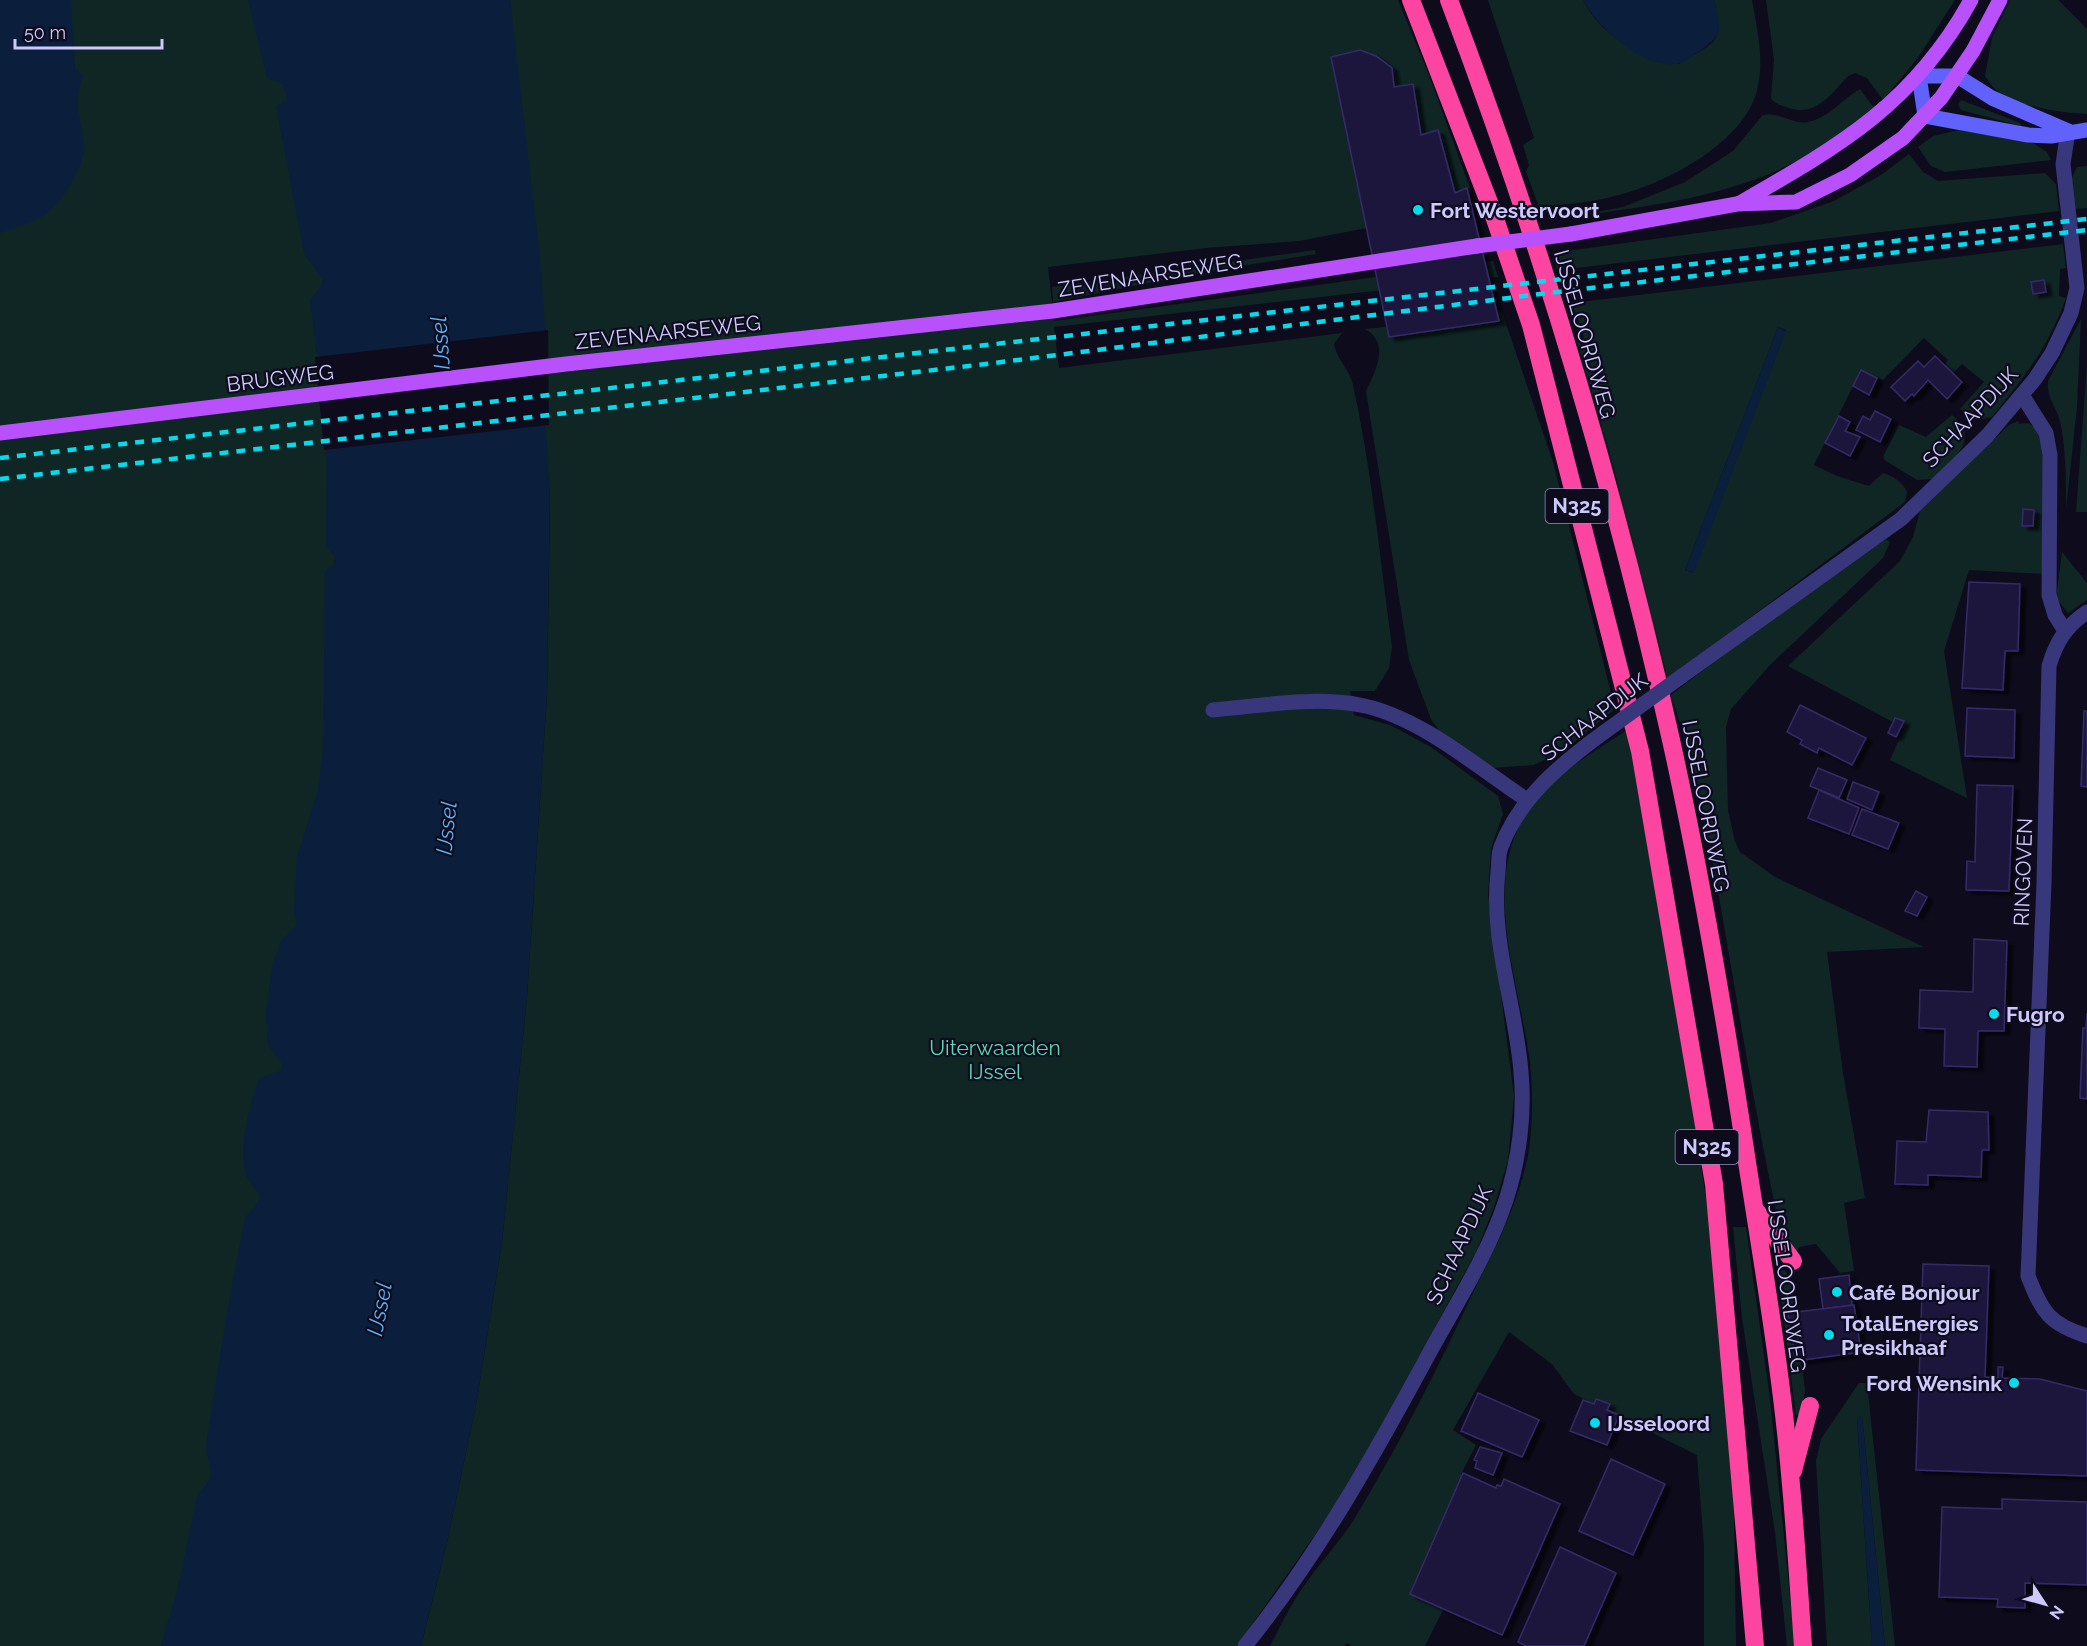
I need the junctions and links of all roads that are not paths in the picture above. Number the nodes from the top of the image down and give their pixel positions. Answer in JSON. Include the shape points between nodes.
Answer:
{"nodes":[{"id":1,"x":1411,"y":0,"type":"edge"},
{"id":2,"x":1449,"y":0,"type":"edge"},
{"id":3,"x":1971,"y":0,"type":"edge"},
{"id":4,"x":2000,"y":0,"type":"edge"},
{"id":5,"x":1919,"y":76,"type":"junction"},
{"id":6,"x":1956,"y":76,"type":"junction"},
{"id":7,"x":1925,"y":116,"type":"junction"},
{"id":8,"x":2087,"y":130,"type":"edge"},
{"id":9,"x":2068,"y":131,"type":"junction"},
{"id":10,"x":1737,"y":204,"type":"junction"},
{"id":11,"x":566,"y":364,"type":"joint"},
{"id":12,"x":2022,"y":395,"type":"junction"},
{"id":13,"x":0,"y":433,"type":"edge"},
{"id":14,"x":2087,"y":612,"type":"edge"},
{"id":15,"x":2065,"y":631,"type":"junction"},
{"id":16,"x":1213,"y":710,"type":"dead end"},
{"id":17,"x":1527,"y":800,"type":"junction"},
{"id":18,"x":1754,"y":1209,"type":"junction"},
{"id":19,"x":1793,"y":1262,"type":"dead end"},
{"id":20,"x":2087,"y":1336,"type":"edge"},
{"id":21,"x":1810,"y":1406,"type":"dead end"},
{"id":22,"x":1791,"y":1482,"type":"junction"},
{"id":23,"x":1245,"y":1646,"type":"edge"},
{"id":24,"x":1755,"y":1646,"type":"edge"},
{"id":25,"x":1803,"y":1646,"type":"edge"}],
"edges":[{"from":1,"to":24,"type":"highway","number":"N325","via":[[1492,210],[1531,325],[1640,751],[1714,1184]]},
{"from":2,"to":18,"type":"highway","name":"IJSSELOORDWEG","number":"N325","via":[[1522,201],[1652,660],[1725,1019]]},
{"from":3,"to":5,"type":"main road","name":"ZEVENAARSEWEG"},
{"from":4,"to":6,"type":"main road","name":"ZEVENAARSEWEG"},
{"from":5,"to":6,"type":"street"},
{"from":5,"to":7,"type":"street"},
{"from":5,"to":10,"type":"main road","name":"ZEVENAARSEWEG","via":[[1884,110],[1829,152]]},
{"from":6,"to":7,"type":"main road","name":"ZEVENAARSEWEG"},
{"from":6,"to":9,"type":"street","via":[[1992,98]]},
{"from":7,"to":9,"type":"street","via":[[2028,135],[2050,136]]},
{"from":7,"to":10,"type":"main road","name":"ZEVENAARSEWEG","via":[[1903,138],[1850,176],[1796,202]]},
{"from":8,"to":9,"type":"street"},
{"from":9,"to":12,"type":"street","name":"SCHAAPDIJK","via":[[2063,164],[2077,288],[2071,314],[2052,353]]},
{"from":10,"to":11,"type":"main road","name":"ZEVENAARSEWEG","bridge":true,"via":[[1571,234],[1053,311]]},
{"from":11,"to":13,"type":"main road","name":"BRUGWEG"},
{"from":12,"to":15,"type":"street","via":[[2046,433],[2050,454],[2049,594]]},
{"from":12,"to":17,"type":"street","name":"SCHAAPDIJK","bridge":true,"via":[[1988,436],[1901,519],[1603,732],[1565,761]]},
{"from":14,"to":15,"type":"street"},
{"from":15,"to":20,"type":"street","name":"RINGOVEN","via":[[2049,666],[2028,1276],[2040,1308],[2055,1323]]},
{"from":16,"to":17,"type":"street","via":[[1313,702],[1360,705],[1400,717]]},
{"from":17,"to":23,"type":"street","name":"SCHAAPDIJK","via":[[1500,848],[1496,892],[1499,937],[1521,1072],[1520,1138],[1506,1200],[1459,1299],[1380,1444],[1316,1550]]},
{"from":18,"to":19,"type":"highway"},
{"from":18,"to":22,"type":"highway","name":"IJSSELOORDWEG","number":"N325"},
{"from":21,"to":22,"type":"highway"},
{"from":22,"to":25,"type":"highway","name":"IJSSELOORDWEG","number":"N325"}]}
